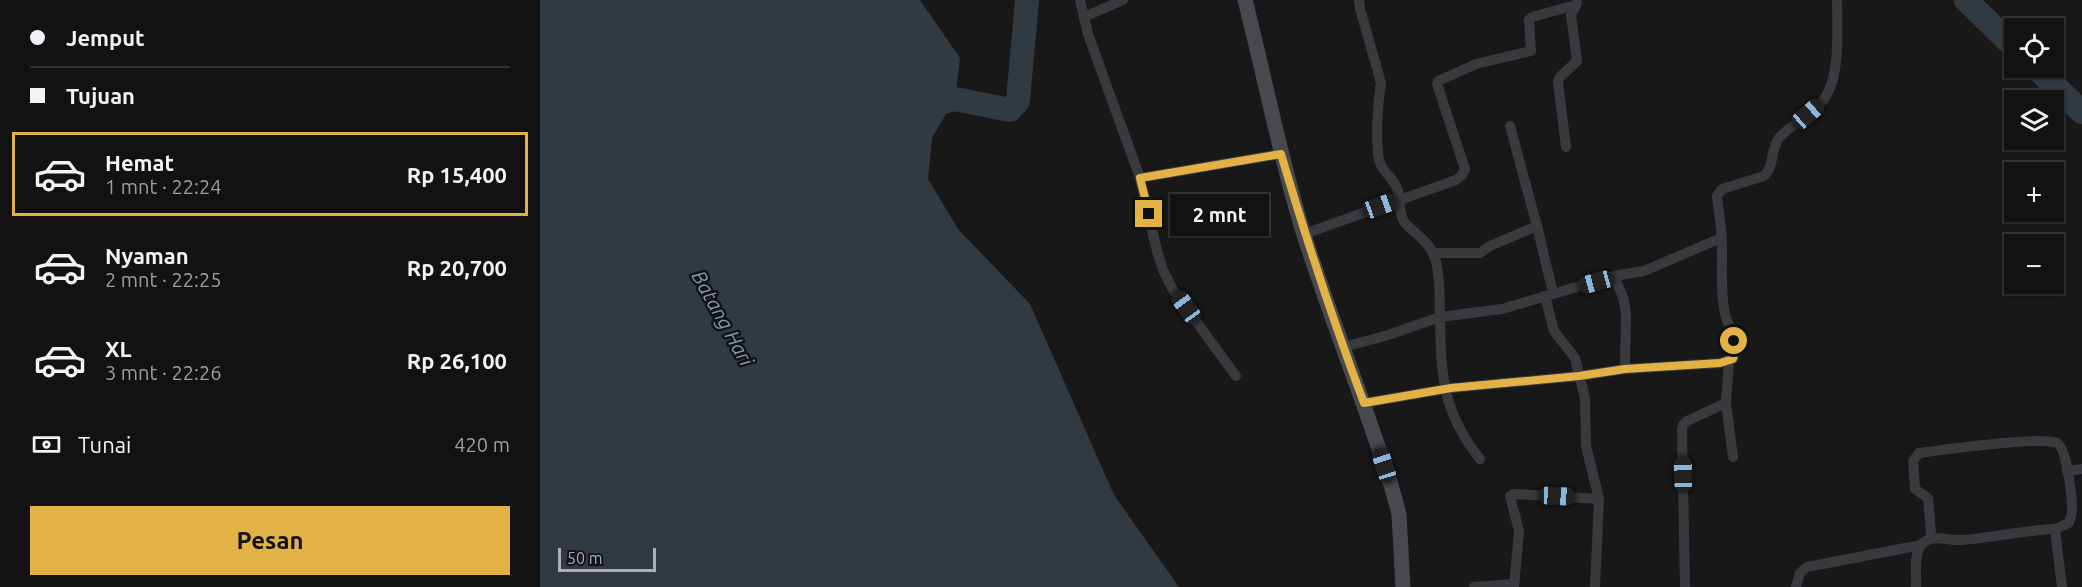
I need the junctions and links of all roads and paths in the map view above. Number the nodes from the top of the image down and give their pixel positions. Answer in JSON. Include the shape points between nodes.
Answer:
{"nodes":[{"id":1,"x":1080,"y":0,"type":"edge"},
{"id":2,"x":1124,"y":0,"type":"edge"},
{"id":3,"x":1245,"y":0,"type":"edge"},
{"id":4,"x":1359,"y":0,"type":"edge"},
{"id":5,"x":1838,"y":0,"type":"edge"},
{"id":6,"x":1577,"y":3,"type":"edge"},
{"id":7,"x":1084,"y":17,"type":"junction"},
{"id":8,"x":1510,"y":126,"type":"dead end"},
{"id":9,"x":1566,"y":147,"type":"dead end"},
{"id":10,"x":1281,"y":154,"type":"junction"},
{"id":11,"x":1140,"y":178,"type":"junction"},
{"id":12,"x":1399,"y":199,"type":"junction"},
{"id":13,"x":1538,"y":226,"type":"junction"},
{"id":14,"x":1304,"y":234,"type":"junction"},
{"id":15,"x":1721,"y":238,"type":"junction"},
{"id":16,"x":1433,"y":253,"type":"junction"},
{"id":17,"x":1614,"y":276,"type":"junction"},
{"id":18,"x":1549,"y":295,"type":"junction"},
{"id":19,"x":1440,"y":317,"type":"junction"},
{"id":20,"x":1342,"y":347,"type":"junction"},
{"id":21,"x":1729,"y":361,"type":"junction"},
{"id":22,"x":1625,"y":369,"type":"junction"},
{"id":23,"x":1236,"y":376,"type":"dead end"},
{"id":24,"x":1579,"y":376,"type":"junction"},
{"id":25,"x":1444,"y":389,"type":"junction"},
{"id":26,"x":1364,"y":403,"type":"junction"},
{"id":27,"x":1726,"y":403,"type":"junction"},
{"id":28,"x":1733,"y":457,"type":"dead end"},
{"id":29,"x":1480,"y":459,"type":"dead end"},
{"id":30,"x":2082,"y":470,"type":"edge"},
{"id":31,"x":2067,"y":471,"type":"junction"},
{"id":32,"x":1599,"y":499,"type":"junction"},
{"id":33,"x":2055,"y":529,"type":"junction"},
{"id":34,"x":1933,"y":538,"type":"junction"},
{"id":35,"x":1921,"y":545,"type":"junction"},
{"id":36,"x":1514,"y":586,"type":"edge"},
{"id":37,"x":1403,"y":587,"type":"edge"},
{"id":38,"x":1474,"y":587,"type":"edge"},
{"id":39,"x":1595,"y":587,"type":"edge"},
{"id":40,"x":1685,"y":587,"type":"edge"},
{"id":41,"x":1796,"y":587,"type":"edge"},
{"id":42,"x":1916,"y":587,"type":"edge"},
{"id":43,"x":2062,"y":587,"type":"edge"}],
"edges":[{"from":1,"to":7,"type":"street"},
{"from":2,"to":7,"type":"street"},
{"from":3,"to":10,"type":"street"},
{"from":4,"to":12,"type":"street","via":[[1381,83],[1377,146],[1380,163],[1397,188]]},
{"from":5,"to":15,"type":"street","via":[[1831,87],[1824,100],[1778,140],[1770,171],[1722,189],[1717,196]]},
{"from":6,"to":9,"type":"street","via":[[1571,15],[1577,61],[1558,82]]},
{"from":6,"to":12,"type":"street","via":[[1529,20],[1531,51],[1476,64],[1438,81],[1465,169],[1456,180]]},
{"from":7,"to":11,"type":"street"},
{"from":8,"to":13,"type":"street"},
{"from":10,"to":11,"type":"street"},
{"from":10,"to":14,"type":"street"},
{"from":11,"to":23,"type":"street","via":[[1163,270],[1173,290]]},
{"from":12,"to":14,"type":"street"},
{"from":12,"to":16,"type":"street","via":[[1403,220]]},
{"from":13,"to":16,"type":"street","via":[[1480,253]]},
{"from":13,"to":18,"type":"street"},
{"from":14,"to":20,"type":"street"},
{"from":15,"to":17,"type":"street","via":[[1644,271]]},
{"from":15,"to":21,"type":"street","via":[[1725,312],[1735,350]]},
{"from":16,"to":19,"type":"street","via":[[1440,282]]},
{"from":17,"to":18,"type":"street"},
{"from":17,"to":22,"type":"street","via":[[1626,312]]},
{"from":18,"to":19,"type":"street","via":[[1502,309]]},
{"from":18,"to":24,"type":"street","via":[[1554,331],[1572,352]]},
{"from":19,"to":20,"type":"street"},
{"from":19,"to":25,"type":"street"},
{"from":20,"to":26,"type":"street"},
{"from":21,"to":22,"type":"street"},
{"from":21,"to":27,"type":"street"},
{"from":22,"to":24,"type":"street"},
{"from":24,"to":25,"type":"street"},
{"from":24,"to":32,"type":"street","via":[[1585,398],[1586,446]]},
{"from":25,"to":26,"type":"street"},
{"from":25,"to":29,"type":"street","via":[[1460,430]]},
{"from":26,"to":37,"type":"street","via":[[1399,514]]},
{"from":27,"to":28,"type":"street"},
{"from":27,"to":40,"type":"street","via":[[1682,429]]},
{"from":30,"to":31,"type":"street"},
{"from":31,"to":33,"type":"street","via":[[2072,511],[2069,523]]},
{"from":31,"to":34,"type":"street","via":[[2062,447],[2048,441],[1919,453],[1912,461],[1913,484],[1928,498]]},
{"from":32,"to":36,"type":"street","via":[[1510,496],[1519,531]]},
{"from":32,"to":39,"type":"street"},
{"from":33,"to":34,"type":"street","via":[[1960,540]]},
{"from":33,"to":43,"type":"street"},
{"from":34,"to":35,"type":"street"},
{"from":35,"to":41,"type":"street","via":[[1807,567],[1800,573]]},
{"from":35,"to":42,"type":"street"},
{"from":36,"to":38,"type":"street"}]}
